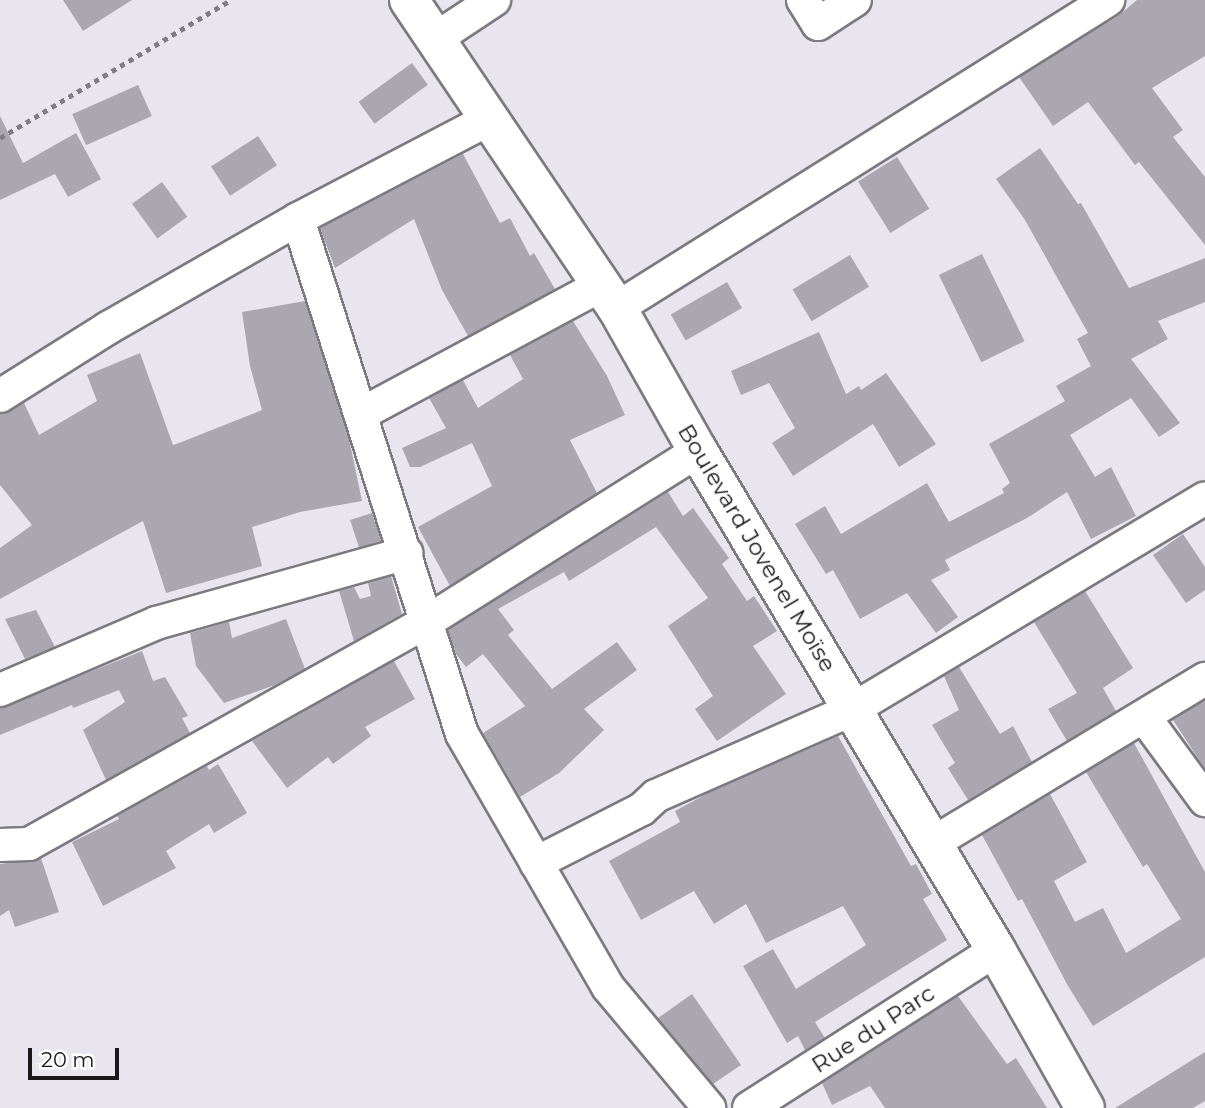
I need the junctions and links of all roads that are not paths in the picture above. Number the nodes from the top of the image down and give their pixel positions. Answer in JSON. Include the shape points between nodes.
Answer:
{"nodes":[{"id":1,"x":409,"y":0,"type":"edge"},
{"id":2,"x":494,"y":0,"type":"edge"},
{"id":3,"x":803,"y":0,"type":"edge"},
{"id":4,"x":855,"y":0,"type":"edge"},
{"id":5,"x":1108,"y":0,"type":"edge"},
{"id":6,"x":435,"y":39,"type":"junction"},
{"id":7,"x":489,"y":119,"type":"junction"},
{"id":8,"x":298,"y":219,"type":"junction"},
{"id":9,"x":609,"y":297,"type":"junction"},
{"id":10,"x":0,"y":396,"type":"edge"},
{"id":11,"x":361,"y":414,"type":"junction"},
{"id":12,"x":698,"y":451,"type":"junction"},
{"id":13,"x":1205,"y":498,"type":"edge"},
{"id":14,"x":406,"y":553,"type":"junction"},
{"id":15,"x":428,"y":621,"type":"junction"},
{"id":16,"x":1205,"y":680,"type":"edge"},
{"id":17,"x":0,"y":690,"type":"edge"},
{"id":18,"x":853,"y":709,"type":"junction"},
{"id":19,"x":1145,"y":718,"type":"junction"},
{"id":20,"x":1205,"y":800,"type":"edge"},
{"id":21,"x":933,"y":844,"type":"junction"},
{"id":22,"x":0,"y":845,"type":"edge"},
{"id":23,"x":536,"y":863,"type":"junction"},
{"id":24,"x":996,"y":950,"type":"junction"},
{"id":25,"x":709,"y":1108,"type":"edge"},
{"id":26,"x":749,"y":1108,"type":"edge"},
{"id":27,"x":1085,"y":1108,"type":"edge"}],
"edges":[{"from":1,"to":6,"type":"main road","name":"Boulevard Jovenel Moïse"},
{"from":2,"to":6,"type":"street"},
{"from":3,"to":4,"type":"street","via":[[818,24]]},
{"from":5,"to":9,"type":"street"},
{"from":6,"to":7,"type":"main road","name":"Boulevard Jovenel Moïse"},
{"from":7,"to":8,"type":"street"},
{"from":7,"to":9,"type":"main road","name":"Boulevard Jovenel Moïse"},
{"from":8,"to":10,"type":"street"},
{"from":8,"to":11,"type":"street"},
{"from":9,"to":11,"type":"street"},
{"from":9,"to":12,"type":"main road","name":"Boulevard Jovenel Moïse"},
{"from":11,"to":14,"type":"street"},
{"from":12,"to":15,"type":"street"},
{"from":12,"to":18,"type":"main road","name":"Boulevard Jovenel Moïse"},
{"from":13,"to":18,"type":"street"},
{"from":14,"to":15,"type":"street"},
{"from":14,"to":17,"type":"street","via":[[156,623]]},
{"from":15,"to":22,"type":"street","via":[[29,844]]},
{"from":15,"to":23,"type":"street","via":[[462,734]]},
{"from":16,"to":19,"type":"street"},
{"from":18,"to":21,"type":"main road","name":"Boulevard Jovenel Moïse"},
{"from":18,"to":23,"type":"street","via":[[656,796],[642,809]]},
{"from":19,"to":20,"type":"street"},
{"from":19,"to":21,"type":"street"},
{"from":21,"to":24,"type":"main road","name":"Boulevard Jovenel Moïse"},
{"from":23,"to":25,"type":"street","via":[[608,987]]},
{"from":24,"to":26,"type":"street","name":"Rue du Parc"},
{"from":24,"to":27,"type":"main road","name":"Boulevard Jovenel Moïse"}]}
